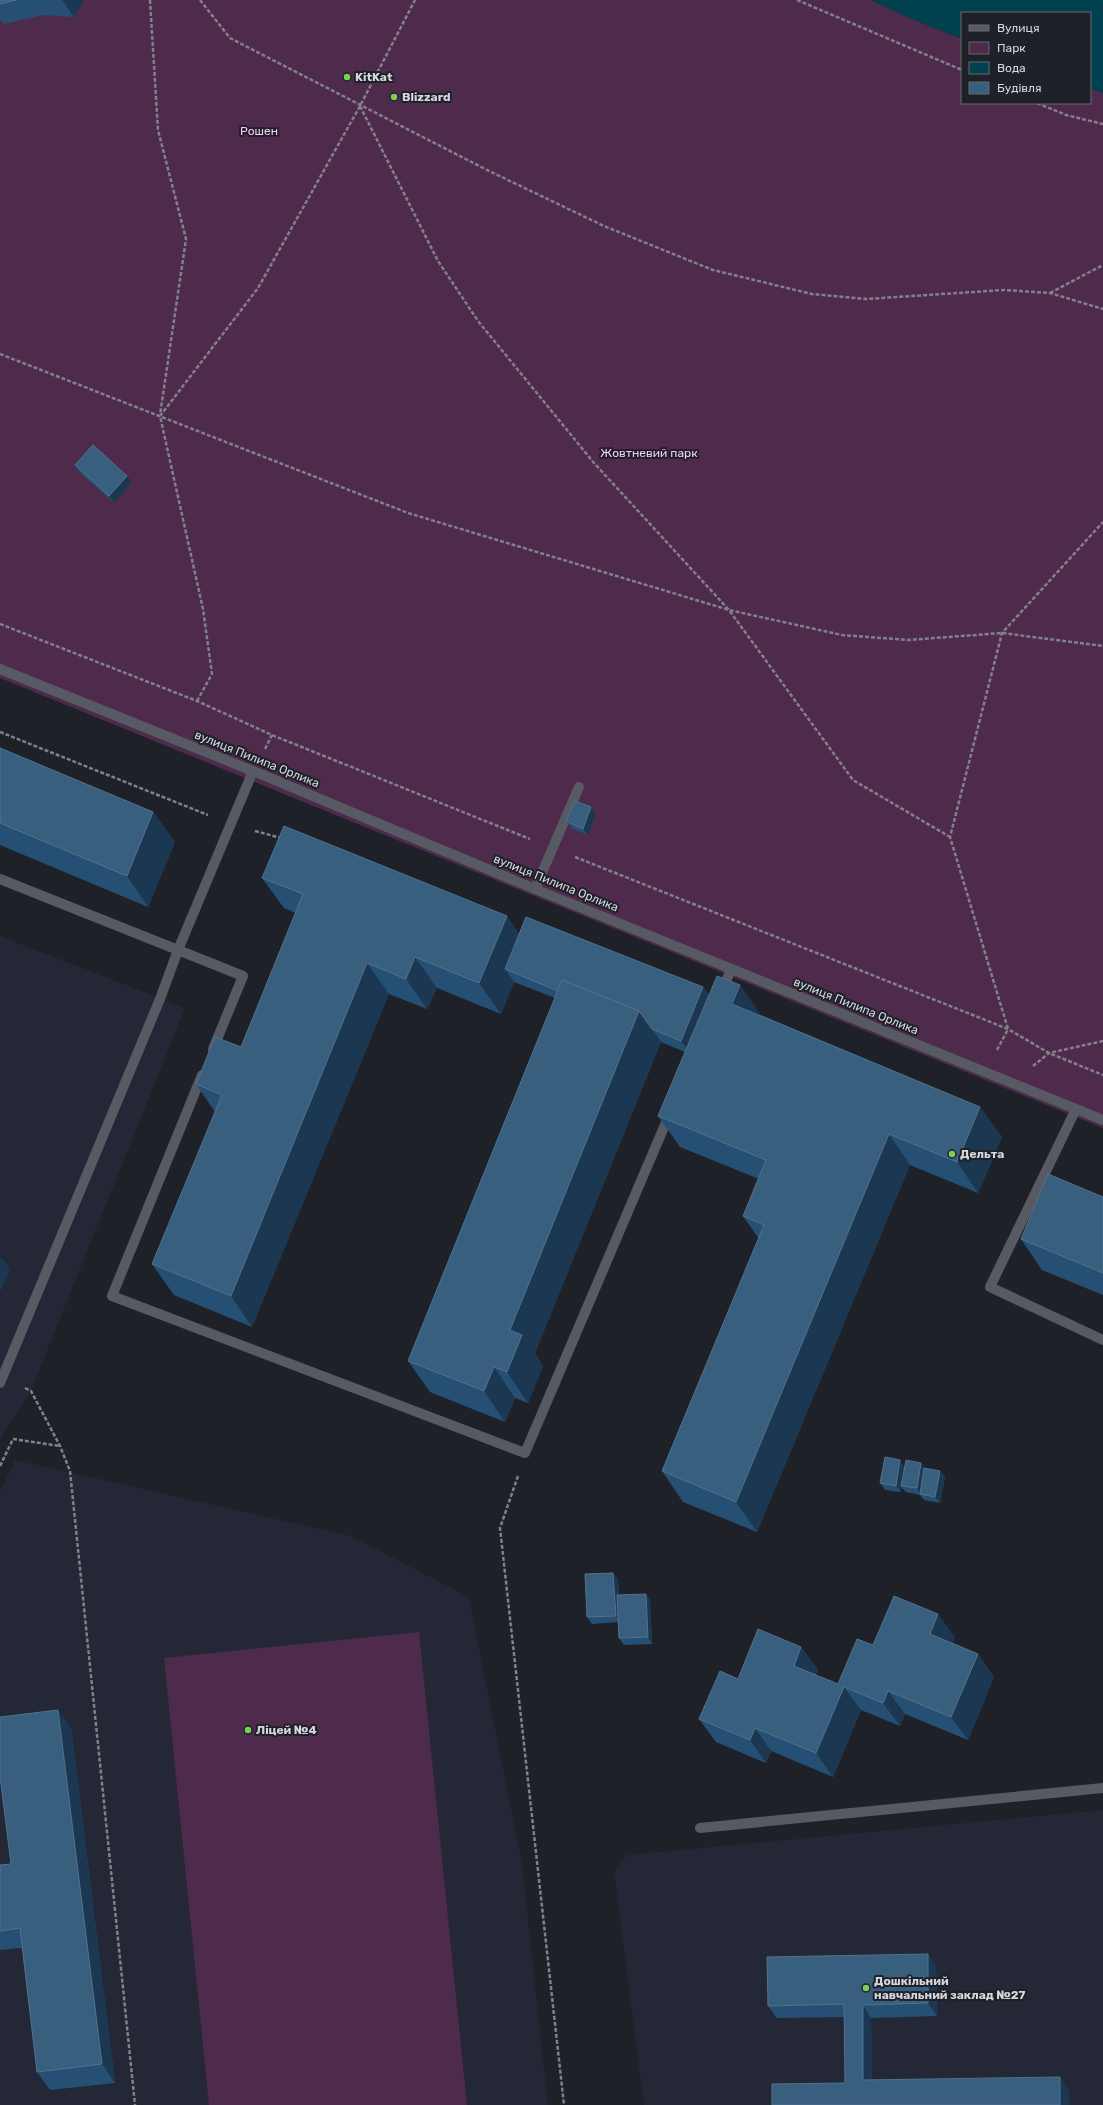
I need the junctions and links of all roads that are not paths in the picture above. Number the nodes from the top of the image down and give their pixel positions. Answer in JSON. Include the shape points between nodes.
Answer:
{"nodes":[{"id":1,"x":0,"y":669,"type":"edge"},
{"id":2,"x":253,"y":770,"type":"junction"},
{"id":3,"x":579,"y":787,"type":"dead end"},
{"id":4,"x":0,"y":879,"type":"edge"},
{"id":5,"x":535,"y":889,"type":"junction"},
{"id":6,"x":178,"y":950,"type":"junction"},
{"id":7,"x":731,"y":969,"type":"junction"},
{"id":8,"x":718,"y":1001,"type":"edge"},
{"id":9,"x":675,"y":1102,"type":"edge"},
{"id":10,"x":1076,"y":1109,"type":"junction"},
{"id":11,"x":1103,"y":1120,"type":"edge"},
{"id":12,"x":1103,"y":1340,"type":"edge"},
{"id":13,"x":1,"y":1380,"type":"edge"},
{"id":14,"x":1103,"y":1788,"type":"edge"},
{"id":15,"x":700,"y":1828,"type":"dead end"}],
"edges":[{"from":1,"to":2,"type":"street","name":"вулиця Пилипа Орлика"},
{"from":2,"to":5,"type":"street","name":"вулиця Пилипа Орлика"},
{"from":2,"to":6,"type":"street"},
{"from":3,"to":5,"type":"street"},
{"from":4,"to":6,"type":"street"},
{"from":5,"to":7,"type":"street","name":"вулиця Пилипа Орлика"},
{"from":6,"to":9,"type":"street","via":[[243,976],[112,1296],[526,1453]]},
{"from":6,"to":13,"type":"street"},
{"from":7,"to":8,"type":"street"},
{"from":7,"to":10,"type":"street","name":"вулиця Пилипа Орлика"},
{"from":10,"to":11,"type":"street","name":"вулиця Пилипа Орлика"},
{"from":10,"to":12,"type":"street","via":[[990,1287]]},
{"from":14,"to":15,"type":"street"}]}
